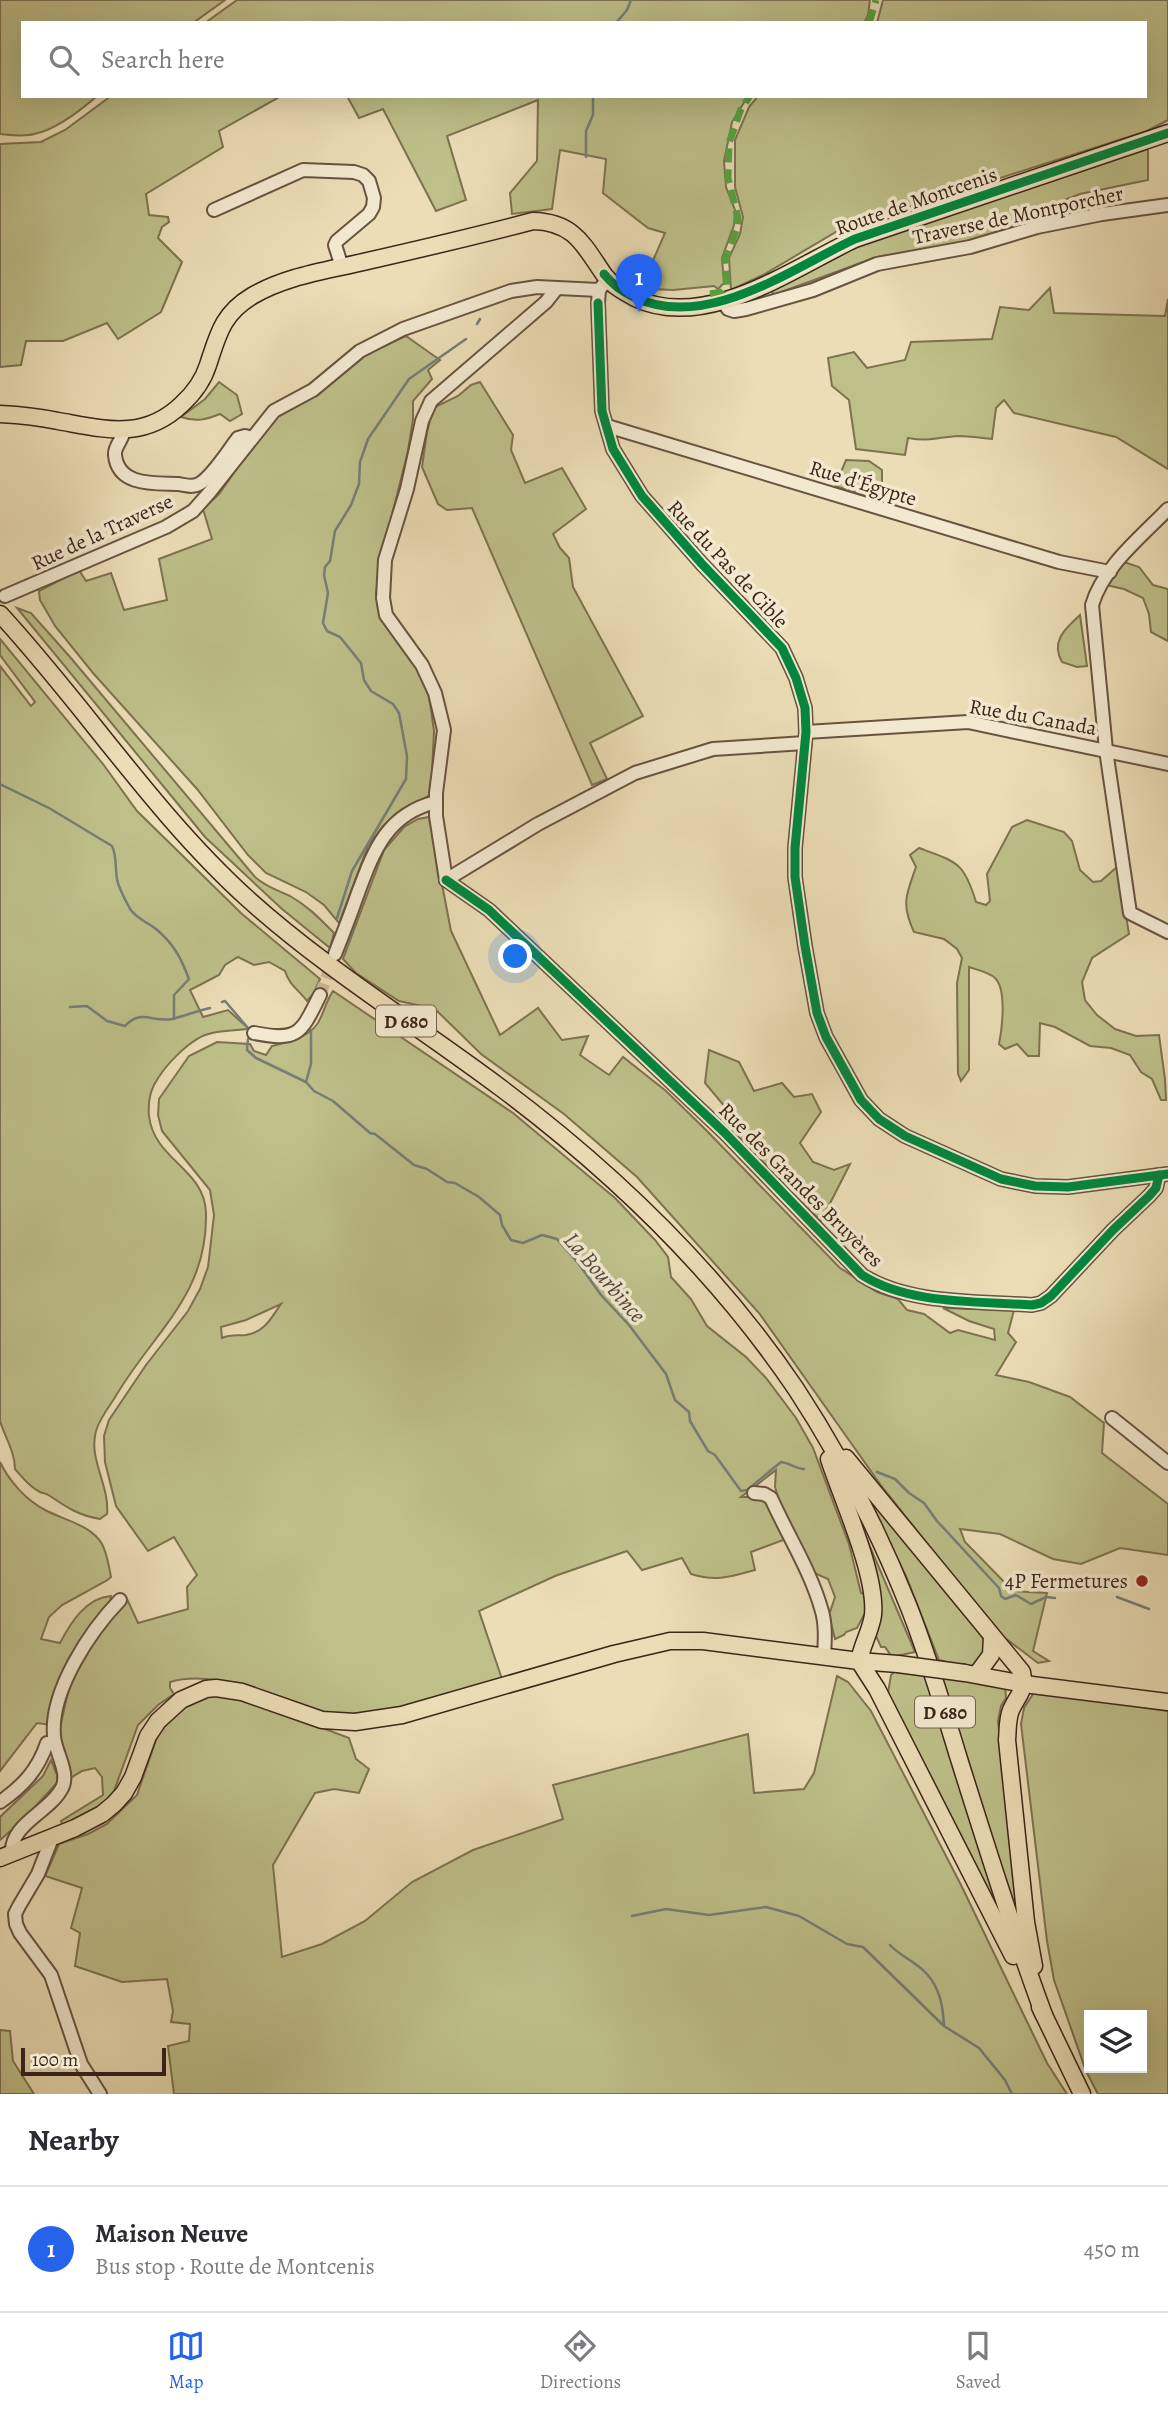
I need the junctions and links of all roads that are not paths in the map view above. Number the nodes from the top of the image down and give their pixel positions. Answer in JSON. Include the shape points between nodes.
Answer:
{"nodes":[{"id":1,"x":1168,"y":133,"type":"edge"},
{"id":2,"x":1168,"y":205,"type":"edge"},
{"id":3,"x":214,"y":210,"type":"dead end"},
{"id":4,"x":342,"y":267,"type":"junction"},
{"id":5,"x":604,"y":281,"type":"junction"},
{"id":6,"x":557,"y":288,"type":"junction"},
{"id":7,"x":722,"y":300,"type":"junction"},
{"id":8,"x":0,"y":414,"type":"edge"},
{"id":9,"x":607,"y":426,"type":"junction"},
{"id":10,"x":124,"y":430,"type":"junction"},
{"id":11,"x":252,"y":438,"type":"junction"},
{"id":12,"x":1168,"y":509,"type":"edge"},
{"id":13,"x":1110,"y":572,"type":"junction"},
{"id":14,"x":5,"y":596,"type":"dead end"},
{"id":15,"x":0,"y":614,"type":"edge"},
{"id":16,"x":805,"y":738,"type":"junction"},
{"id":17,"x":1106,"y":750,"type":"junction"},
{"id":18,"x":1168,"y":764,"type":"edge"},
{"id":19,"x":436,"y":803,"type":"junction"},
{"id":20,"x":446,"y":880,"type":"junction"},
{"id":21,"x":1168,"y":932,"type":"edge"},
{"id":22,"x":335,"y":954,"type":"tunnel mouth"},
{"id":23,"x":320,"y":995,"type":"tunnel mouth"},
{"id":24,"x":254,"y":1033,"type":"dead end"},
{"id":25,"x":1164,"y":1174,"type":"edge"},
{"id":26,"x":1112,"y":1418,"type":"dead end"},
{"id":27,"x":816,"y":1421,"type":"junction"},
{"id":28,"x":1168,"y":1463,"type":"edge"},
{"id":29,"x":754,"y":1493,"type":"dead end"},
{"id":30,"x":120,"y":1600,"type":"dead end"},
{"id":31,"x":992,"y":1637,"type":"junction"},
{"id":32,"x":824,"y":1656,"type":"junction"},
{"id":33,"x":859,"y":1661,"type":"junction"},
{"id":34,"x":898,"y":1664,"type":"junction"},
{"id":35,"x":971,"y":1674,"type":"junction"},
{"id":36,"x":1024,"y":1684,"type":"junction"},
{"id":37,"x":881,"y":1698,"type":"junction"},
{"id":38,"x":1168,"y":1702,"type":"edge"},
{"id":39,"x":47,"y":1743,"type":"dead end"},
{"id":40,"x":0,"y":1802,"type":"edge"},
{"id":41,"x":52,"y":1838,"type":"junction"},
{"id":42,"x":6,"y":1856,"type":"edge"},
{"id":43,"x":1044,"y":2015,"type":"junction"},
{"id":44,"x":100,"y":2094,"type":"edge"},
{"id":45,"x":1082,"y":2094,"type":"edge"}],
"edges":[{"from":1,"to":7,"type":"main road","name":"Route de Montcenis","via":[[855,239],[781,278]]},
{"from":2,"to":7,"type":"street","name":"Traverse de Montporcher","via":[[1037,227],[970,247],[877,264],[813,290],[734,312]]},
{"from":3,"to":4,"type":"street","via":[[303,170],[363,175],[369,181],[373,207],[337,241]]},
{"from":4,"to":5,"type":"main road","via":[[545,221],[579,238]]},
{"from":4,"to":10,"type":"main road","via":[[283,281],[250,297],[222,324],[194,393],[167,417],[140,429]]},
{"from":5,"to":6,"type":"street","name":"Rue de la Traverse"},
{"from":5,"to":7,"type":"main road","name":"Route de Montcenis","via":[[651,303],[675,306]]},
{"from":5,"to":9,"type":"street","name":"Rue du Pas de Cible","via":[[603,411]]},
{"from":6,"to":11,"type":"street","name":"Rue de la Traverse","via":[[511,290],[403,329],[360,351],[313,390],[274,411]]},
{"from":6,"to":19,"type":"street","via":[[430,401],[385,560],[386,615],[422,664],[444,730]]},
{"from":8,"to":10,"type":"main road"},
{"from":9,"to":13,"type":"street","name":"Rue d'Égypte","via":[[1059,562]]},
{"from":9,"to":16,"type":"street","name":"Rue du Pas de Cible","via":[[613,449],[642,496],[782,648],[805,708]]},
{"from":10,"to":11,"type":"street","via":[[115,457],[121,470],[134,480],[153,484],[195,486],[238,438]]},
{"from":11,"to":14,"type":"street","name":"Rue de la Traverse","via":[[192,511],[166,527]]},
{"from":12,"to":13,"type":"street"},
{"from":13,"to":17,"type":"street","via":[[1092,605]]},
{"from":15,"to":27,"type":"main road","number":"D 680","via":[[161,806],[246,897],[297,942],[543,1120],[669,1233],[754,1332]]},
{"from":16,"to":17,"type":"street","name":"Rue du Canada","via":[[968,722]]},
{"from":16,"to":20,"type":"street","name":"Rue du Canada","via":[[713,749],[635,773]]},
{"from":16,"to":25,"type":"street","name":"Rue du Pas de Cible","via":[[795,877],[805,946],[817,1013],[861,1100],[878,1119],[905,1136],[1001,1179],[1068,1187]]},
{"from":17,"to":18,"type":"street","name":"Rue du Canada"},
{"from":17,"to":21,"type":"street","via":[[1130,913]]},
{"from":19,"to":20,"type":"street"},
{"from":19,"to":22,"type":"street","via":[[413,811],[377,844]]},
{"from":20,"to":25,"type":"street","name":"Rue des Grandes Bruyères","via":[[489,910],[725,1133],[862,1275],[879,1286],[919,1296],[1041,1303],[1149,1196]]},
{"from":23,"to":24,"type":"street","via":[[298,1032],[278,1038]]},
{"from":26,"to":28,"type":"street"},
{"from":27,"to":31,"type":"main road"},
{"from":27,"to":33,"type":"main road","via":[[868,1576],[873,1611]]},
{"from":27,"to":43,"type":"main road","number":"D 680","via":[[874,1529],[912,1615]]},
{"from":29,"to":32,"type":"street","via":[[771,1499],[810,1579],[825,1624]]},
{"from":30,"to":42,"type":"street","via":[[86,1642],[58,1708],[54,1737],[65,1778],[63,1788],[18,1833]]},
{"from":31,"to":35,"type":"main road","via":[[990,1655]]},
{"from":31,"to":36,"type":"main road","via":[[1022,1672]]},
{"from":32,"to":33,"type":"main road"},
{"from":32,"to":41,"type":"main road","via":[[703,1641],[670,1642],[402,1715],[355,1722],[323,1720],[229,1689],[196,1692],[158,1721],[133,1777],[114,1804]]},
{"from":33,"to":34,"type":"main road"},
{"from":33,"to":37,"type":"main road"},
{"from":34,"to":35,"type":"main road","bridge":true},
{"from":34,"to":37,"type":"main road","via":[[887,1670]]},
{"from":35,"to":36,"type":"main road"},
{"from":36,"to":38,"type":"main road"},
{"from":36,"to":43,"type":"main road","via":[[1011,1710],[1007,1740],[1026,1922]]},
{"from":37,"to":43,"type":"main road"},
{"from":39,"to":40,"type":"street","via":[[34,1772]]},
{"from":41,"to":42,"type":"main road"},
{"from":41,"to":44,"type":"street","via":[[15,1914],[16,1924],[51,1975],[81,2064]]},
{"from":43,"to":45,"type":"main road","number":"D 680"}]}
